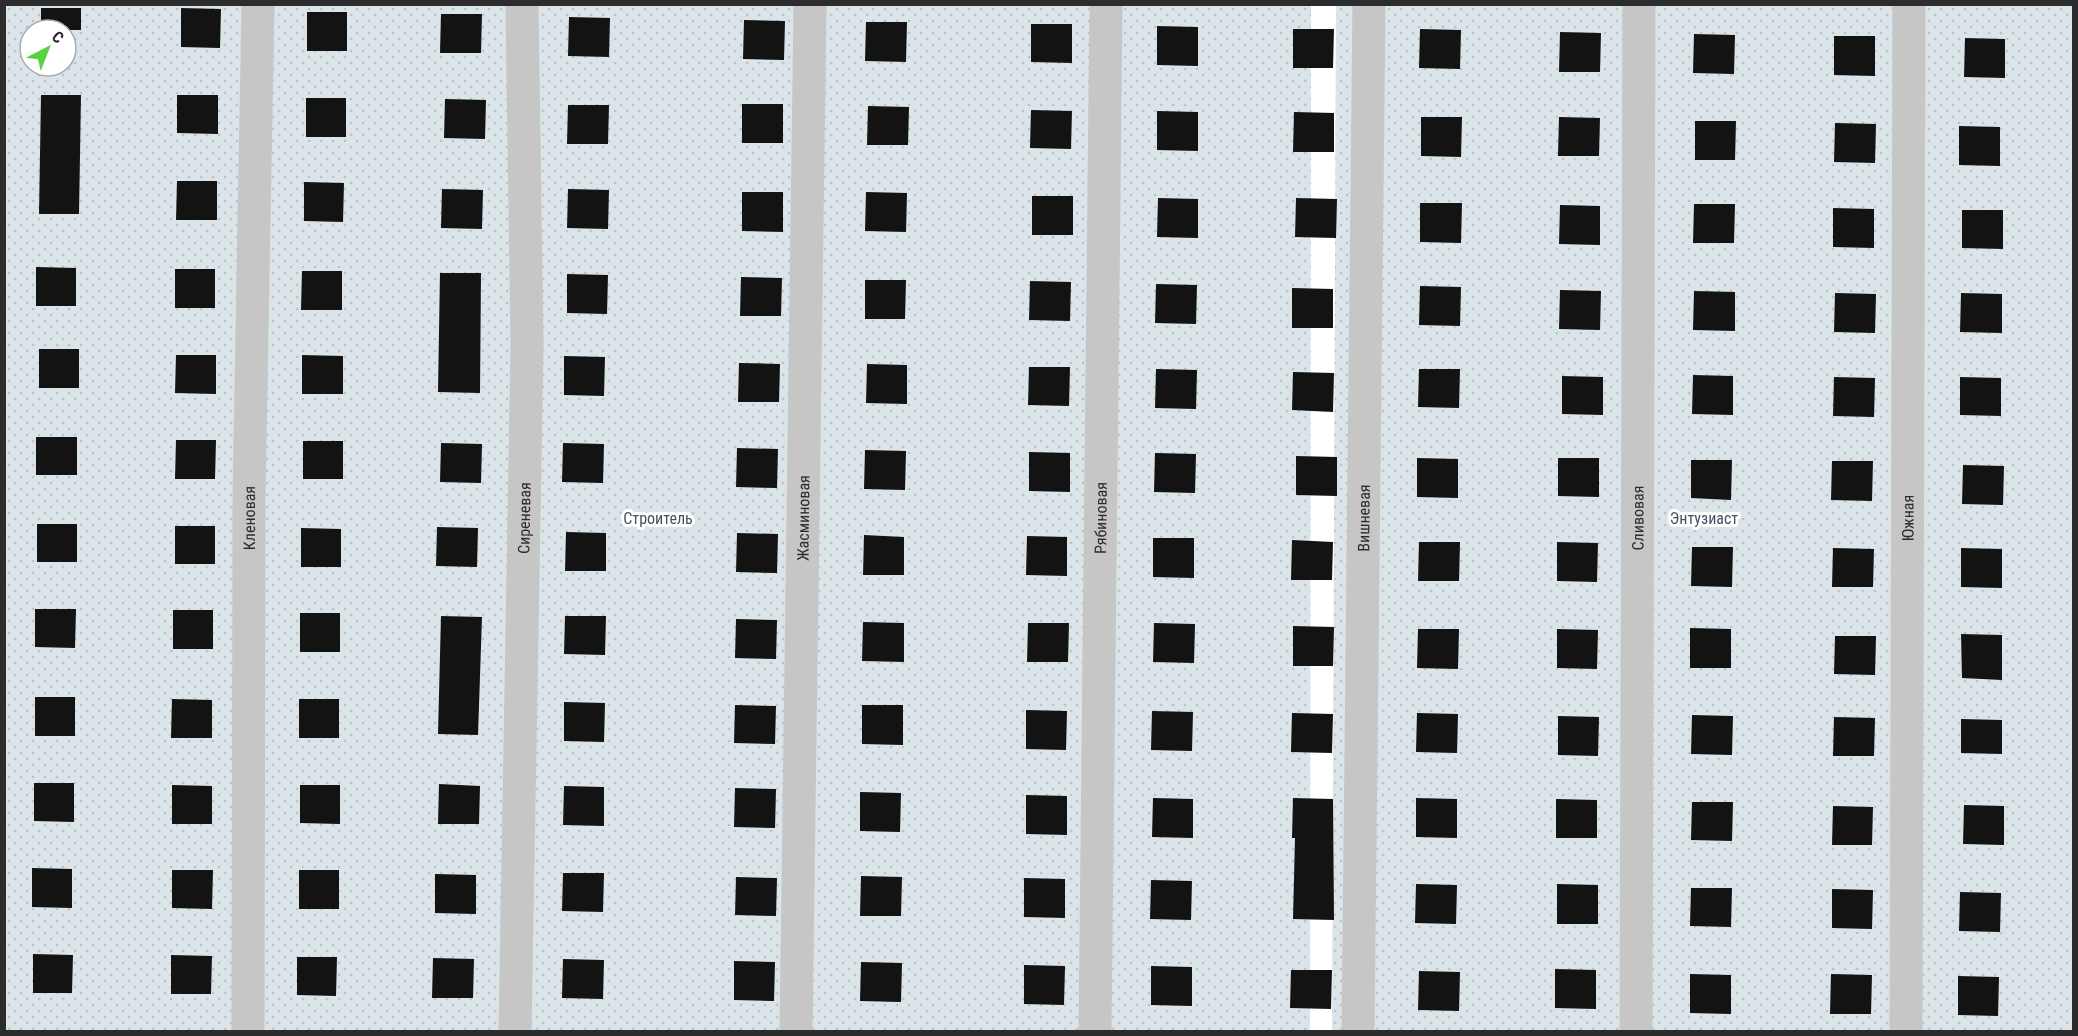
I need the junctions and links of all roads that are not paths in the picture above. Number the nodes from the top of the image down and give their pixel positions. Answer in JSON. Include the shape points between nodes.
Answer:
{"nodes":[{"id":1,"x":258,"y":4,"type":"edge"},
{"id":2,"x":522,"y":4,"type":"edge"},
{"id":3,"x":810,"y":4,"type":"edge"},
{"id":4,"x":1106,"y":4,"type":"edge"},
{"id":5,"x":1369,"y":4,"type":"edge"},
{"id":6,"x":1639,"y":4,"type":"edge"},
{"id":7,"x":1909,"y":4,"type":"edge"},
{"id":8,"x":248,"y":1032,"type":"edge"},
{"id":9,"x":515,"y":1032,"type":"edge"},
{"id":10,"x":796,"y":1032,"type":"edge"},
{"id":11,"x":1095,"y":1032,"type":"edge"},
{"id":12,"x":1358,"y":1032,"type":"edge"},
{"id":13,"x":1636,"y":1032,"type":"edge"},
{"id":14,"x":1906,"y":1032,"type":"edge"}],
"edges":[{"from":1,"to":8,"type":"street","name":"Кленовая","via":[[249,495]]},
{"from":2,"to":9,"type":"street","name":"Сиреневая","via":[[527,345]]},
{"from":3,"to":10,"type":"street","name":"Жасминовая"},
{"from":4,"to":11,"type":"street","name":"Рябиновая"},
{"from":5,"to":12,"type":"street","name":"Вишневая"},
{"from":6,"to":13,"type":"street","name":"Сливовая"},
{"from":7,"to":14,"type":"street","name":"Южная"}]}
